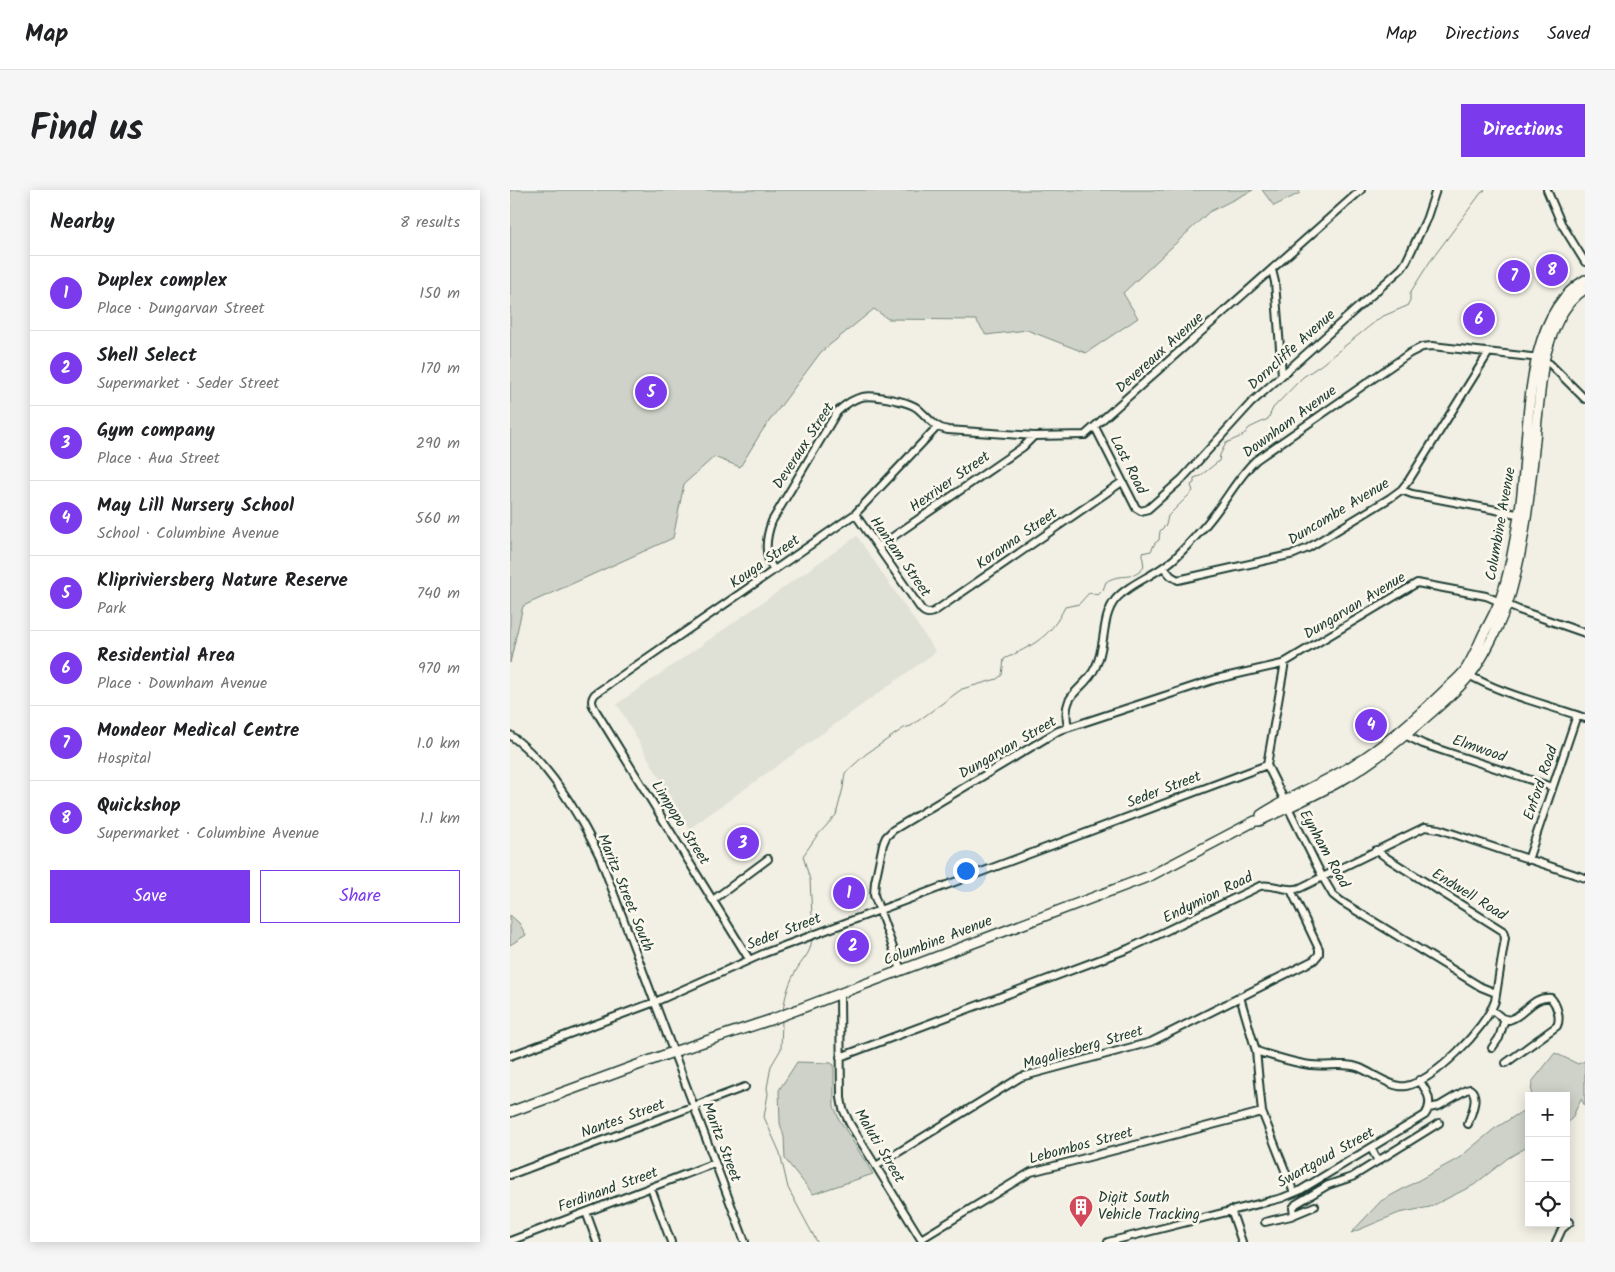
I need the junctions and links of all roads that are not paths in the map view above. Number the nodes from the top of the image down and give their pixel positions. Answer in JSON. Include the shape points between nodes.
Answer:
{"nodes":[{"id":1,"x":1361,"y":190,"type":"edge"},
{"id":2,"x":1436,"y":190,"type":"edge"},
{"id":3,"x":1547,"y":190,"type":"edge"},
{"id":4,"x":1585,"y":262,"type":"edge"},
{"id":5,"x":1272,"y":270,"type":"junction"},
{"id":6,"x":1585,"y":280,"type":"edge"},
{"id":7,"x":1585,"y":289,"type":"edge"},
{"id":8,"x":1489,"y":352,"type":"junction"},
{"id":9,"x":1540,"y":358,"type":"junction"},
{"id":10,"x":1282,"y":375,"type":"junction"},
{"id":11,"x":1585,"y":399,"type":"edge"},
{"id":12,"x":937,"y":427,"type":"junction"},
{"id":13,"x":1095,"y":427,"type":"junction"},
{"id":14,"x":1034,"y":436,"type":"junction"},
{"id":15,"x":1122,"y":482,"type":"junction"},
{"id":16,"x":1401,"y":490,"type":"junction"},
{"id":17,"x":1141,"y":511,"type":"joint"},
{"id":18,"x":855,"y":514,"type":"junction"},
{"id":19,"x":1523,"y":516,"type":"junction"},
{"id":20,"x":878,"y":547,"type":"junction"},
{"id":21,"x":1164,"y":568,"type":"junction"},
{"id":22,"x":774,"y":570,"type":"junction"},
{"id":23,"x":1503,"y":603,"type":"junction"},
{"id":24,"x":925,"y":613,"type":"joint"},
{"id":25,"x":1585,"y":632,"type":"edge"},
{"id":26,"x":1285,"y":662,"type":"junction"},
{"id":27,"x":1467,"y":674,"type":"junction"},
{"id":28,"x":592,"y":699,"type":"joint"},
{"id":29,"x":1577,"y":715,"type":"junction"},
{"id":30,"x":1585,"y":718,"type":"edge"},
{"id":31,"x":1068,"y":727,"type":"junction"},
{"id":32,"x":1402,"y":733,"type":"junction"},
{"id":33,"x":510,"y":735,"type":"edge"},
{"id":34,"x":1267,"y":765,"type":"junction"},
{"id":35,"x":1552,"y":787,"type":"junction"},
{"id":36,"x":1286,"y":804,"type":"junction"},
{"id":37,"x":1376,"y":850,"type":"junction"},
{"id":38,"x":768,"y":859,"type":"dead end"},
{"id":39,"x":1528,"y":860,"type":"junction"},
{"id":40,"x":1323,"y":878,"type":"junction"},
{"id":41,"x":1585,"y":878,"type":"edge"},
{"id":42,"x":1291,"y":890,"type":"junction"},
{"id":43,"x":713,"y":900,"type":"junction"},
{"id":44,"x":879,"y":910,"type":"junction"},
{"id":45,"x":749,"y":959,"type":"junction"},
{"id":46,"x":901,"y":970,"type":"junction"},
{"id":47,"x":840,"y":994,"type":"junction"},
{"id":48,"x":1496,"y":994,"type":"junction"},
{"id":49,"x":1240,"y":997,"type":"junction"},
{"id":50,"x":655,"y":1002,"type":"junction"},
{"id":51,"x":1491,"y":1009,"type":"junction"},
{"id":52,"x":1505,"y":1019,"type":"junction"},
{"id":53,"x":1492,"y":1048,"type":"dead end"},
{"id":54,"x":1256,"y":1051,"type":"junction"},
{"id":55,"x":673,"y":1052,"type":"junction"},
{"id":56,"x":510,"y":1056,"type":"edge"},
{"id":57,"x":840,"y":1057,"type":"junction"},
{"id":58,"x":1506,"y":1063,"type":"dead end"},
{"id":59,"x":1419,"y":1080,"type":"junction"},
{"id":60,"x":745,"y":1087,"type":"dead end"},
{"id":61,"x":694,"y":1106,"type":"junction"},
{"id":62,"x":1429,"y":1108,"type":"junction"},
{"id":63,"x":510,"y":1112,"type":"edge"},
{"id":64,"x":1262,"y":1112,"type":"junction"},
{"id":65,"x":1439,"y":1123,"type":"dead end"},
{"id":66,"x":1468,"y":1124,"type":"dead end"},
{"id":67,"x":1371,"y":1148,"type":"junction"},
{"id":68,"x":1378,"y":1161,"type":"junction"},
{"id":69,"x":715,"y":1163,"type":"junction"},
{"id":70,"x":876,"y":1166,"type":"junction"},
{"id":71,"x":510,"y":1175,"type":"edge"},
{"id":72,"x":651,"y":1188,"type":"junction"},
{"id":73,"x":1294,"y":1193,"type":"junction"},
{"id":74,"x":1314,"y":1206,"type":"dead end"},
{"id":75,"x":1231,"y":1210,"type":"junction"},
{"id":76,"x":586,"y":1212,"type":"junction"},
{"id":77,"x":1294,"y":1216,"type":"junction"},
{"id":78,"x":1265,"y":1222,"type":"dead end"},
{"id":79,"x":1564,"y":1227,"type":"edge"},
{"id":80,"x":1135,"y":1239,"type":"edge"},
{"id":81,"x":510,"y":1241,"type":"edge"},
{"id":82,"x":922,"y":1241,"type":"edge"},
{"id":83,"x":597,"y":1242,"type":"edge"},
{"id":84,"x":671,"y":1242,"type":"edge"},
{"id":85,"x":745,"y":1242,"type":"edge"},
{"id":86,"x":1108,"y":1242,"type":"edge"},
{"id":87,"x":1242,"y":1242,"type":"edge"},
{"id":88,"x":1556,"y":1242,"type":"edge"}],
"edges":[{"from":1,"to":5,"type":"street","name":"Devereaux Avenue"},
{"from":2,"to":10,"type":"street","name":"Dorncliffe Avenue","via":[[1426,220],[1404,265]]},
{"from":3,"to":4,"type":"street","via":[[1561,223]]},
{"from":5,"to":10,"type":"street"},
{"from":5,"to":13,"type":"street","name":"Devereaux Avenue"},
{"from":6,"to":9,"type":"main road","name":"Columbine Avenue","via":[[1572,289],[1556,310],[1543,335]]},
{"from":7,"to":9,"type":"main road","name":"Columbine Avenue","via":[[1570,302],[1558,320]]},
{"from":8,"to":9,"type":"street","name":"Downham Avenue"},
{"from":8,"to":16,"type":"street","name":"Duncombe Avenue"},
{"from":8,"to":21,"type":"street","name":"Downham Avenue","via":[[1432,346],[1410,353],[1256,460],[1209,521]]},
{"from":9,"to":11,"type":"street"},
{"from":9,"to":19,"type":"main road","name":"Columbine Avenue"},
{"from":10,"to":17,"type":"street","name":"Dorncliffe Avenue","via":[[1241,413],[1174,487]]},
{"from":12,"to":14,"type":"street","name":"Devereaux Avenue"},
{"from":12,"to":18,"type":"street","name":"Kouga Street"},
{"from":12,"to":22,"type":"street","name":"Deveraux Street","via":[[911,404],[881,396],[862,396],[845,405],[772,521],[767,554]]},
{"from":13,"to":14,"type":"street","name":"Devereaux Avenue","via":[[1082,436]]},
{"from":13,"to":15,"type":"street","name":"Last Road"},
{"from":14,"to":20,"type":"street","name":"Hexriver Street","via":[[1023,447]]},
{"from":15,"to":17,"type":"street","name":"Last Road","via":[[1136,508]]},
{"from":15,"to":24,"type":"street","name":"Koranna Street","via":[[934,612]]},
{"from":16,"to":19,"type":"street"},
{"from":16,"to":21,"type":"street","name":"Duncombe Avenue","via":[[1294,554],[1178,580]]},
{"from":18,"to":20,"type":"street","name":"Hantam Street"},
{"from":18,"to":22,"type":"street","name":"Kouga Street"},
{"from":19,"to":23,"type":"main road","name":"Columbine Avenue"},
{"from":20,"to":24,"type":"street","name":"Hantam Street"},
{"from":21,"to":31,"type":"street","name":"Downham Avenue","via":[[1121,594],[1112,604],[1096,668],[1066,705]]},
{"from":22,"to":28,"type":"street","name":"Kouga Street"},
{"from":23,"to":25,"type":"street","name":"Dungarvan Avenue"},
{"from":23,"to":26,"type":"street","name":"Dungarvan Avenue","via":[[1480,595],[1415,584]]},
{"from":23,"to":27,"type":"main road","name":"Columbine Avenue"},
{"from":26,"to":31,"type":"street","name":"Dungarvan Street","via":[[1216,679]]},
{"from":26,"to":34,"type":"street"},
{"from":27,"to":29,"type":"street"},
{"from":27,"to":32,"type":"main road","name":"Columbine Avenue"},
{"from":28,"to":43,"type":"street","name":"Limpopo Street","via":[[593,706]]},
{"from":29,"to":30,"type":"street"},
{"from":29,"to":35,"type":"street","name":"Enford Road"},
{"from":31,"to":44,"type":"street","name":"Dungarvan Street","via":[[887,835],[874,887]]},
{"from":32,"to":35,"type":"street","name":"Elmwood","via":[[1423,744]]},
{"from":32,"to":36,"type":"main road","name":"Columbine Avenue","via":[[1345,774]]},
{"from":33,"to":50,"type":"street","name":"Maritz Street South","via":[[545,768],[595,846]]},
{"from":34,"to":36,"type":"street","name":"Eynham Road"},
{"from":34,"to":44,"type":"street","name":"Seder Street"},
{"from":35,"to":39,"type":"street","name":"Enford Road"},
{"from":36,"to":40,"type":"street","name":"Eynham Road"},
{"from":36,"to":46,"type":"main road","name":"Columbine Avenue","via":[[1150,876]]},
{"from":37,"to":39,"type":"street","via":[[1430,826]]},
{"from":37,"to":40,"type":"street"},
{"from":37,"to":48,"type":"street","name":"Endwell Road","via":[[1503,931],[1505,938]]},
{"from":38,"to":43,"type":"street"},
{"from":39,"to":41,"type":"street"},
{"from":40,"to":42,"type":"street"},
{"from":40,"to":48,"type":"street","name":"Eynham Road","via":[[1342,902]]},
{"from":42,"to":49,"type":"street","name":"Magaliesberg Street","via":[[1319,954],[1314,960]]},
{"from":42,"to":57,"type":"street","name":"Endymion Road","via":[[1269,885],[1254,888],[1128,950]]},
{"from":43,"to":45,"type":"street","name":"Limpopo Street"},
{"from":44,"to":45,"type":"street","name":"Seder Street"},
{"from":44,"to":46,"type":"street","name":"Dungarvan Street"},
{"from":45,"to":50,"type":"street","name":"Seder Street"},
{"from":46,"to":47,"type":"main road","name":"Columbine Avenue"},
{"from":47,"to":55,"type":"main road","name":"Columbine Avenue"},
{"from":47,"to":57,"type":"street","name":"Maluti Street"},
{"from":48,"to":51,"type":"street","name":"Endwell Road"},
{"from":49,"to":54,"type":"street"},
{"from":49,"to":70,"type":"street","name":"Magaliesberg Street","via":[[1151,1042],[1024,1076]]},
{"from":50,"to":55,"type":"street","name":"Maritz Street South"},
{"from":50,"to":56,"type":"street","name":"Seder Street"},
{"from":51,"to":52,"type":"street"},
{"from":51,"to":59,"type":"street","name":"Endwell Road","via":[[1455,1055]]},
{"from":52,"to":53,"type":"street"},
{"from":52,"to":58,"type":"street","via":[[1513,1019],[1534,1001],[1545,997],[1554,1002],[1559,1021],[1550,1032]]},
{"from":54,"to":59,"type":"street","name":"Endwell Road","via":[[1313,1065],[1354,1066],[1399,1086]]},
{"from":54,"to":64,"type":"street"},
{"from":55,"to":61,"type":"street","name":"Maritz Street"},
{"from":55,"to":63,"type":"main road","name":"Columbine Avenue"},
{"from":57,"to":70,"type":"street","name":"Maluti Street","via":[[843,1109]]},
{"from":59,"to":62,"type":"street","via":[[1429,1097]]},
{"from":60,"to":61,"type":"street","name":"Nantes Street"},
{"from":61,"to":69,"type":"street","name":"Maritz Street"},
{"from":61,"to":71,"type":"street","name":"Nantes Street"},
{"from":62,"to":66,"type":"street","name":"Swartgoud Street","via":[[1470,1089],[1475,1096]]},
{"from":62,"to":67,"type":"street","name":"Swartgoud Street","via":[[1420,1119]]},
{"from":64,"to":73,"type":"street"},
{"from":64,"to":82,"type":"street","name":"Lebombos Street","via":[[1031,1172]]},
{"from":65,"to":68,"type":"street"},
{"from":67,"to":68,"type":"street"},
{"from":67,"to":73,"type":"street","name":"Swartgoud Street"},
{"from":68,"to":77,"type":"street","via":[[1296,1204]]},
{"from":69,"to":72,"type":"street","name":"Ferdinand Street"},
{"from":69,"to":85,"type":"street","name":"Maritz Street"},
{"from":70,"to":82,"type":"street","name":"Maluti Street"},
{"from":72,"to":76,"type":"street","name":"Ferdinand Street"},
{"from":72,"to":84,"type":"street"},
{"from":73,"to":75,"type":"street","name":"Swartgoud Street"},
{"from":74,"to":77,"type":"street"},
{"from":75,"to":80,"type":"street","name":"Swartgoud Street"},
{"from":75,"to":87,"type":"street"},
{"from":76,"to":81,"type":"street","name":"Ferdinand Street"},
{"from":76,"to":83,"type":"street"},
{"from":77,"to":78,"type":"street"},
{"from":79,"to":88,"type":"street"},
{"from":80,"to":86,"type":"street","name":"Swartgoud Street"}]}
